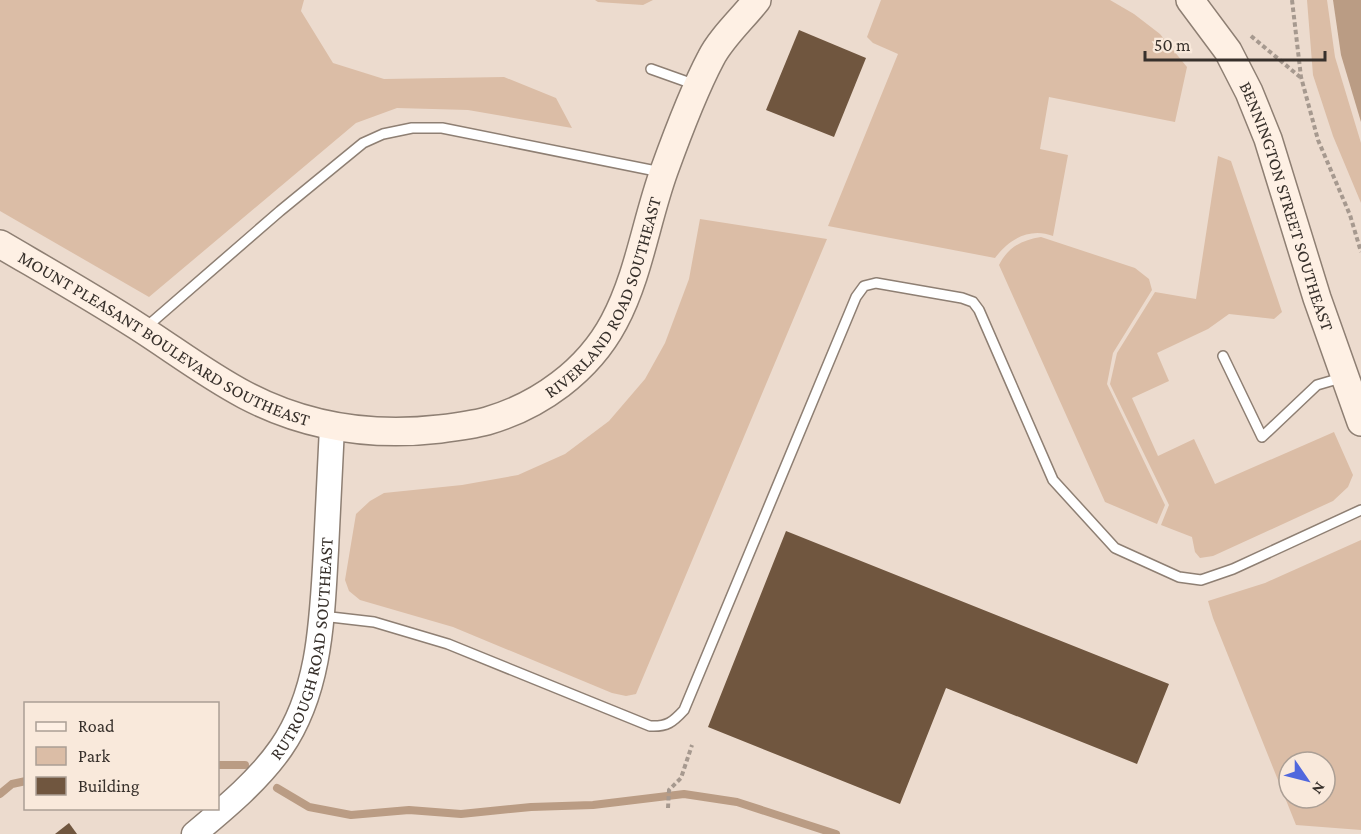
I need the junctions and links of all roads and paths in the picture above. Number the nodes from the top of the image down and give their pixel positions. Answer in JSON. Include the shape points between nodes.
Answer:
{"nodes":[{"id":1,"x":757,"y":0,"type":"edge"},
{"id":2,"x":770,"y":0,"type":"edge"},
{"id":3,"x":1167,"y":0,"type":"edge"},
{"id":4,"x":1190,"y":0,"type":"edge"},
{"id":5,"x":1292,"y":0,"type":"edge"},
{"id":6,"x":736,"y":11,"type":"edge"},
{"id":7,"x":1211,"y":29,"type":"junction"},
{"id":8,"x":1247,"y":31,"type":"dead end"},
{"id":9,"x":651,"y":69,"type":"dead end"},
{"id":10,"x":1301,"y":77,"type":"junction"},
{"id":11,"x":698,"y":86,"type":"junction"},
{"id":12,"x":664,"y":172,"type":"junction"},
{"id":13,"x":0,"y":244,"type":"edge"},
{"id":14,"x":1361,"y":252,"type":"edge"},
{"id":15,"x":143,"y":330,"type":"junction"},
{"id":16,"x":1222,"y":356,"type":"dead end"},
{"id":17,"x":1344,"y":377,"type":"junction"},
{"id":18,"x":1361,"y":422,"type":"edge"},
{"id":19,"x":332,"y":427,"type":"junction"},
{"id":20,"x":1361,"y":510,"type":"edge"},
{"id":21,"x":322,"y":616,"type":"junction"},
{"id":22,"x":692,"y":745,"type":"dead end"},
{"id":23,"x":668,"y":808,"type":"dead end"},
{"id":24,"x":194,"y":834,"type":"edge"}],
"edges":[{"from":1,"to":6,"type":"main road"},
{"from":2,"to":6,"type":"main road"},
{"from":3,"to":7,"type":"main road"},
{"from":4,"to":7,"type":"main road","name":"BENNINGTON STREET SOUTHEAST"},
{"from":5,"to":10,"type":"path"},
{"from":6,"to":11,"type":"main road","name":"RIVERLAND ROAD SOUTHEAST"},
{"from":7,"to":17,"type":"main road","name":"BENNINGTON STREET SOUTHEAST","via":[[1228,51],[1268,139]]},
{"from":8,"to":10,"type":"path"},
{"from":9,"to":11,"type":"lane"},
{"from":10,"to":14,"type":"path","via":[[1318,140]]},
{"from":11,"to":12,"type":"main road","name":"RIVERLAND ROAD SOUTHEAST"},
{"from":12,"to":15,"type":"lane","via":[[442,128],[412,128],[383,134],[363,143],[311,185]]},
{"from":12,"to":19,"type":"main road","name":"RIVERLAND ROAD SOUTHEAST","via":[[631,284],[613,324],[569,378],[508,415],[473,425],[411,432]]},
{"from":13,"to":15,"type":"main road","name":"MOUNT PLEASANT BOULEVARD SOUTHEAST"},
{"from":15,"to":19,"type":"main road","name":"MOUNT PLEASANT BOULEVARD SOUTHEAST","via":[[245,395],[289,415]]},
{"from":16,"to":17,"type":"lane","via":[[1262,437],[1317,385]]},
{"from":17,"to":18,"type":"main road","name":"BENNINGTON STREET SOUTHEAST"},
{"from":19,"to":21,"type":"street","name":"RUTROUGH ROAD SOUTHEAST"},
{"from":20,"to":21,"type":"lane","via":[[1201,580],[1179,577],[1115,548],[1053,480],[973,302],[876,283],[864,286],[856,297],[684,710],[675,720],[662,727],[650,726],[448,644],[374,622]]},
{"from":21,"to":24,"type":"street","name":"RUTROUGH ROAD SOUTHEAST","via":[[316,659],[295,724],[260,774]]},
{"from":22,"to":23,"type":"path","via":[[681,778],[669,790]]}]}
